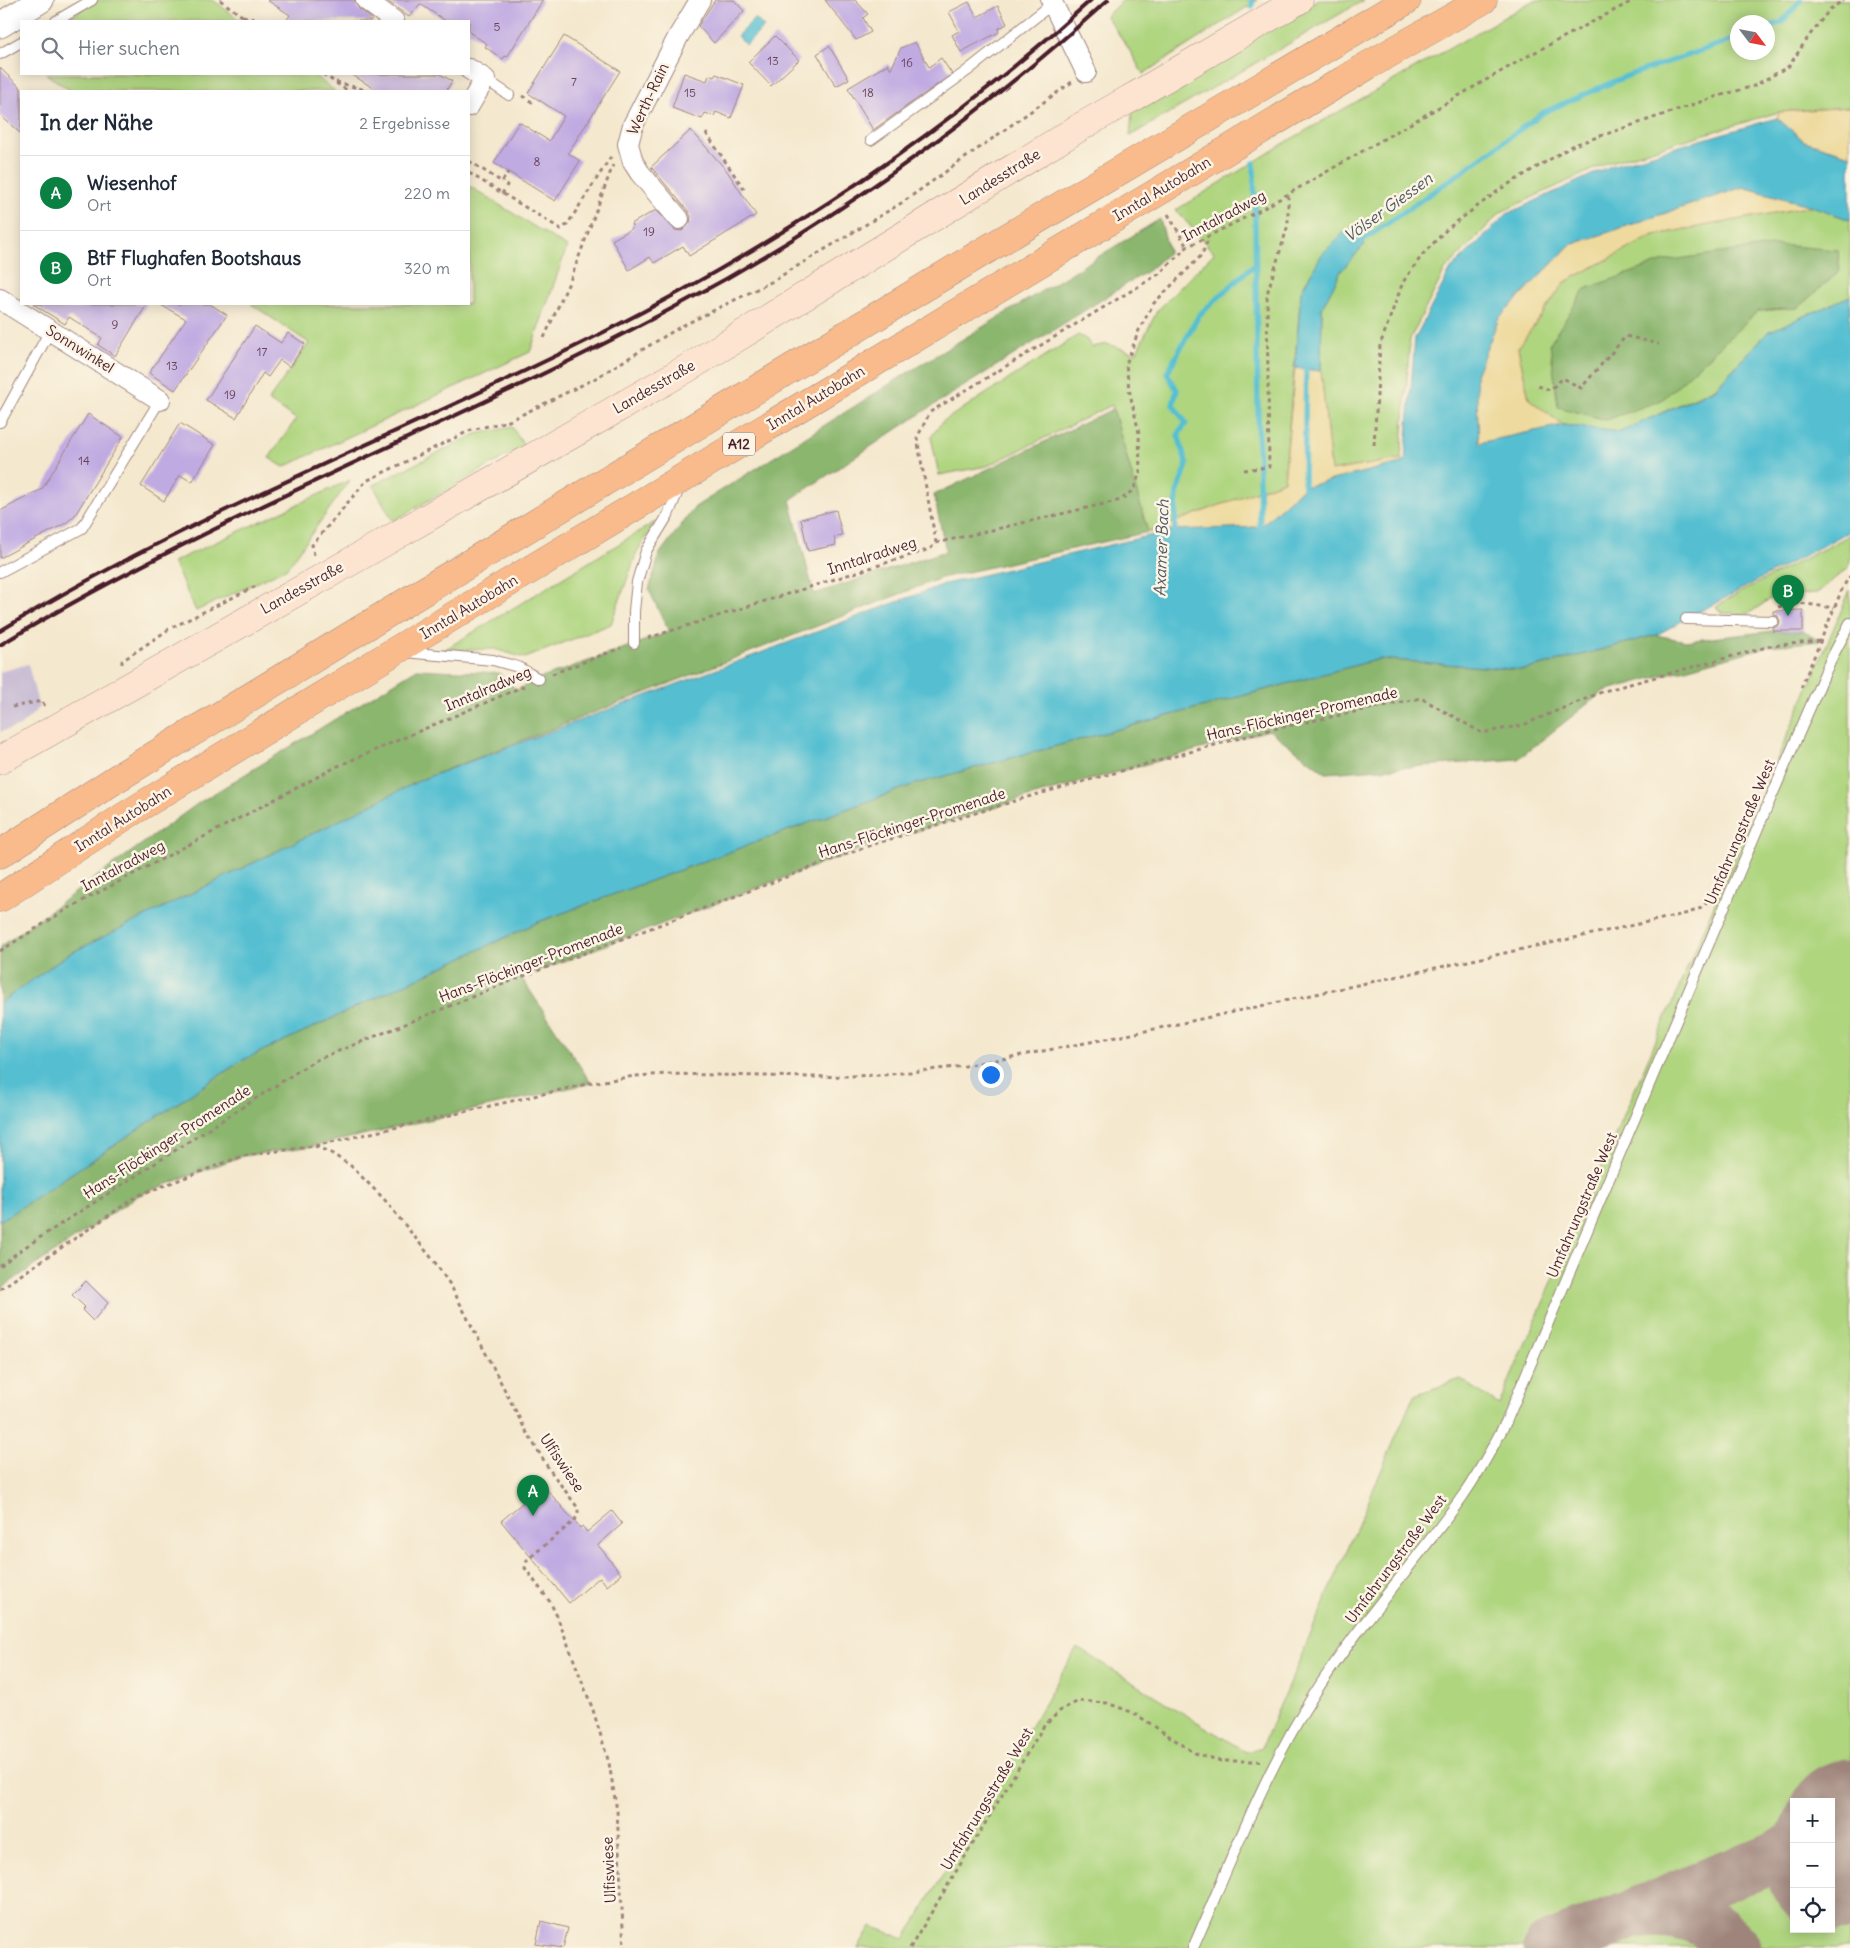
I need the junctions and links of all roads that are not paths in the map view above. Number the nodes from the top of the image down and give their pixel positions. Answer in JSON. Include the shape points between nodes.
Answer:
{"nodes":[{"id":1,"x":41,"y":0,"type":"edge"},
{"id":2,"x":92,"y":0,"type":"edge"},
{"id":3,"x":366,"y":0,"type":"edge"},
{"id":4,"x":700,"y":0,"type":"edge"},
{"id":5,"x":1299,"y":0,"type":"edge"},
{"id":6,"x":1407,"y":0,"type":"edge"},
{"id":7,"x":1483,"y":0,"type":"edge"},
{"id":8,"x":1051,"y":2,"type":"edge"},
{"id":9,"x":58,"y":20,"type":"edge"},
{"id":10,"x":393,"y":20,"type":"edge"},
{"id":11,"x":0,"y":25,"type":"edge"},
{"id":12,"x":20,"y":43,"type":"edge"},
{"id":13,"x":0,"y":54,"type":"edge"},
{"id":14,"x":1086,"y":72,"type":"road end"},
{"id":15,"x":477,"y":74,"type":"edge"},
{"id":16,"x":509,"y":95,"type":"dead end"},
{"id":17,"x":470,"y":102,"type":"edge"},
{"id":18,"x":871,"y":140,"type":"dead end"},
{"id":19,"x":679,"y":219,"type":"dead end"},
{"id":20,"x":0,"y":299,"type":"edge"},
{"id":21,"x":50,"y":331,"type":"junction"},
{"id":22,"x":160,"y":400,"type":"joint"},
{"id":23,"x":0,"y":422,"type":"edge"},
{"id":24,"x":683,"y":478,"type":"junction"},
{"id":25,"x":0,"y":572,"type":"edge"},
{"id":26,"x":1686,"y":619,"type":"dead end"},
{"id":27,"x":1767,"y":621,"type":"road end"},
{"id":28,"x":1850,"y":624,"type":"edge"},
{"id":29,"x":634,"y":643,"type":"road end"},
{"id":30,"x":395,"y":652,"type":"junction"},
{"id":31,"x":539,"y":679,"type":"road end"},
{"id":32,"x":0,"y":760,"type":"edge"},
{"id":33,"x":0,"y":854,"type":"edge"},
{"id":34,"x":0,"y":898,"type":"edge"},
{"id":35,"x":1193,"y":1948,"type":"edge"}],
"edges":[{"from":1,"to":11,"type":"street"},
{"from":2,"to":9,"type":"lane"},
{"from":3,"to":10,"type":"street"},
{"from":4,"to":19,"type":"street","name":"Werth-Rain","via":[[632,125],[628,144],[633,162]]},
{"from":5,"to":32,"type":"main road","name":"Landesstraße","bridge":true,"via":[[1082,126],[686,369]]},
{"from":6,"to":33,"type":"highway","number":"A12","via":[[976,256],[374,621]]},
{"from":7,"to":24,"type":"highway","name":"Inntal Autobahn","number":"A12","via":[[1367,66]]},
{"from":8,"to":14,"type":"street"},
{"from":8,"to":18,"type":"lane","via":[[967,71]]},
{"from":12,"to":13,"type":"lane"},
{"from":15,"to":16,"type":"lane"},
{"from":15,"to":17,"type":"street"},
{"from":20,"to":21,"type":"street","name":"Sonnwinkel"},
{"from":21,"to":22,"type":"street","name":"Sonnwinkel"},
{"from":21,"to":23,"type":"lane"},
{"from":22,"to":25,"type":"lane","via":[[82,528]]},
{"from":24,"to":29,"type":"lane","via":[[668,515],[646,552],[637,582]]},
{"from":24,"to":30,"type":"highway","name":"Inntal Autobahn","number":"A12"},
{"from":26,"to":27,"type":"lane"},
{"from":28,"to":35,"type":"lane","name":"Umfahrungstraße West","via":[[1831,659],[1765,812],[1506,1422],[1462,1497],[1328,1674],[1302,1714],[1276,1762]]},
{"from":30,"to":31,"type":"lane","via":[[493,660],[518,667]]},
{"from":30,"to":34,"type":"highway","name":"Inntal Autobahn","number":"A12","via":[[125,816]]}]}
